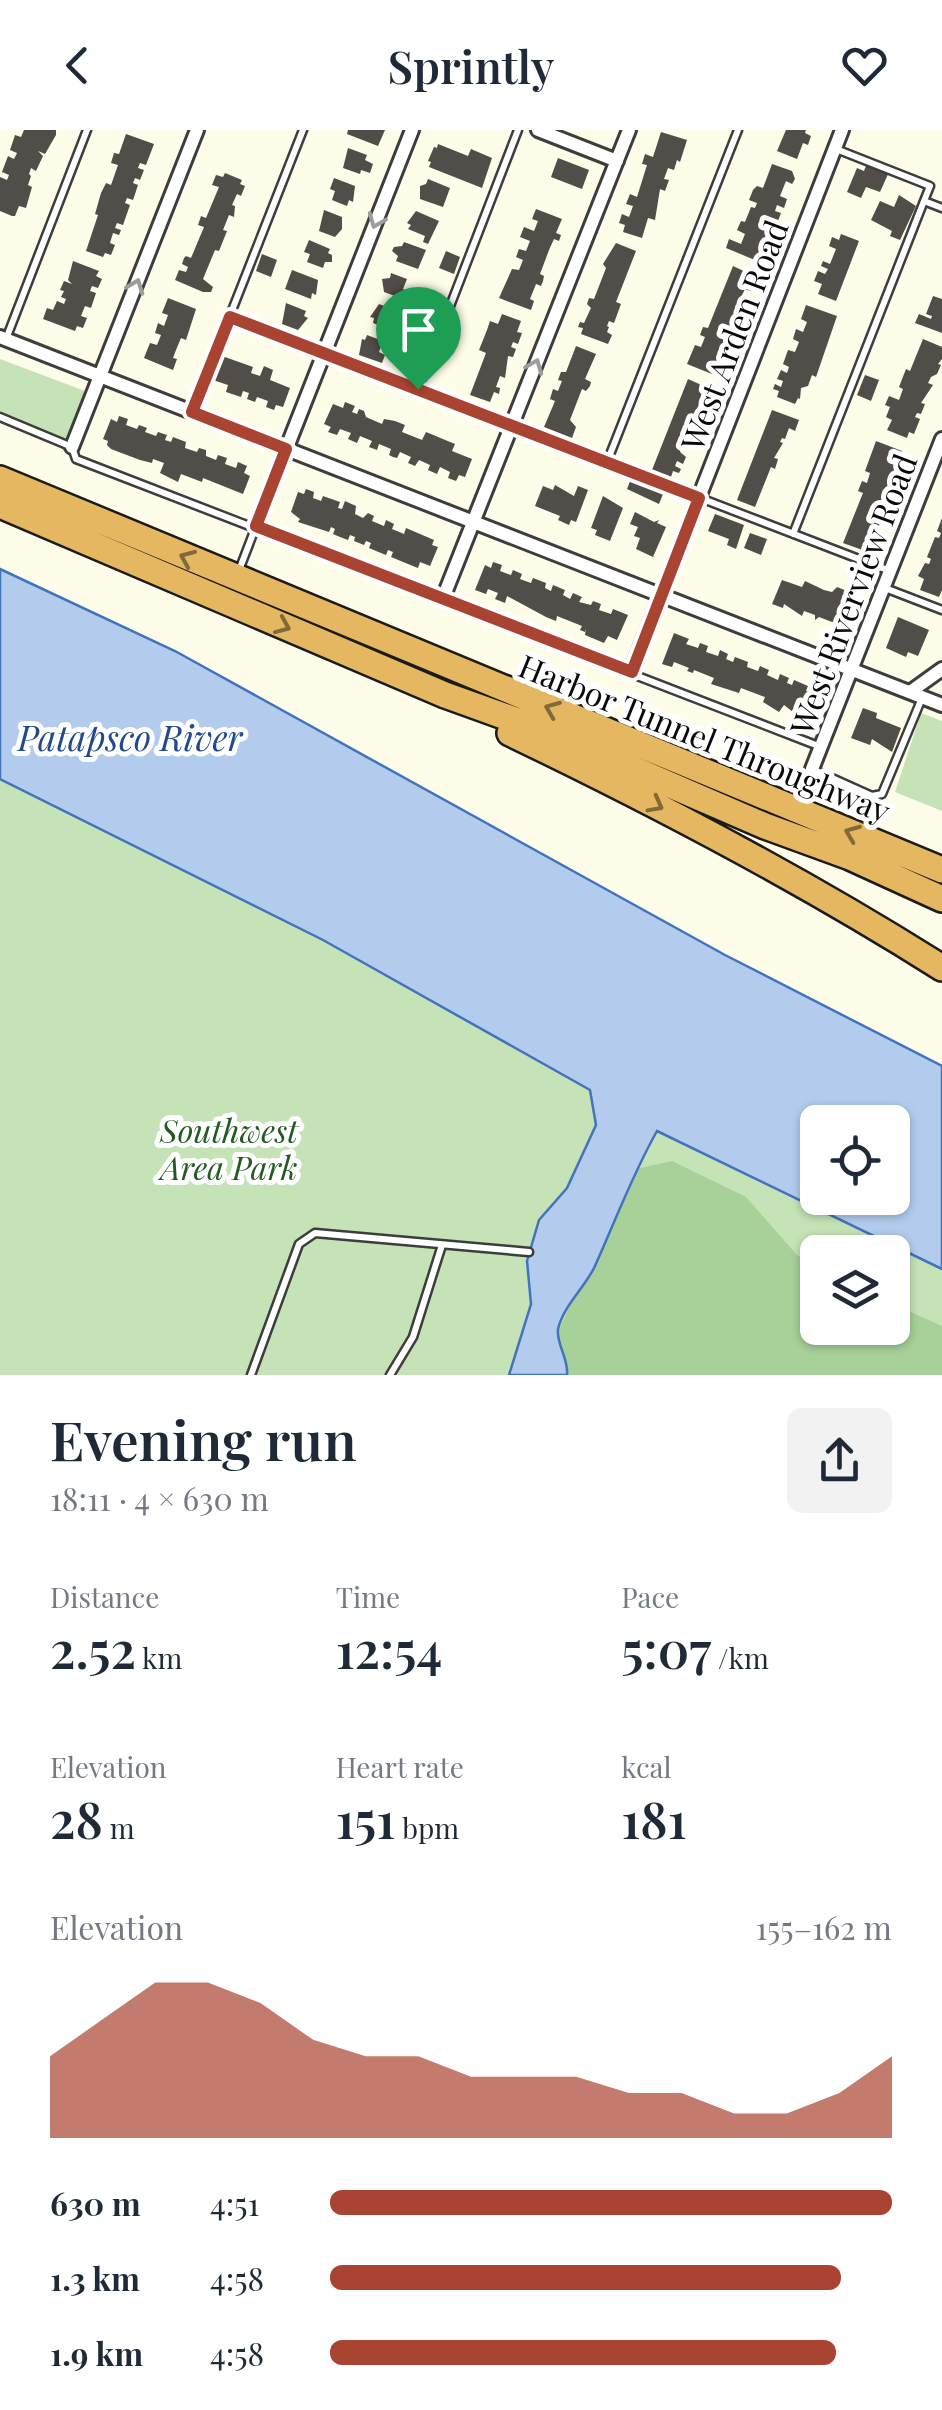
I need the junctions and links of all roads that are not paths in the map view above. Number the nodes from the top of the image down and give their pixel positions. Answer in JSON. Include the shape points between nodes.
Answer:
{"nodes":[{"id":1,"x":87,"y":130,"type":"edge"},
{"id":2,"x":196,"y":130,"type":"edge"},
{"id":3,"x":303,"y":130,"type":"edge"},
{"id":4,"x":412,"y":130,"type":"edge"},
{"id":5,"x":518,"y":130,"type":"edge"},
{"id":6,"x":538,"y":130,"type":"edge"},
{"id":7,"x":629,"y":130,"type":"edge"},
{"id":8,"x":738,"y":130,"type":"edge"},
{"id":9,"x":842,"y":130,"type":"edge"},
{"id":10,"x":835,"y":149,"type":"junction"},
{"id":11,"x":617,"y":161,"type":"junction"},
{"id":12,"x":924,"y":201,"type":"junction"},
{"id":13,"x":942,"y":208,"type":"edge"},
{"id":14,"x":230,"y":317,"type":"junction"},
{"id":15,"x":3,"y":339,"type":"edge"},
{"id":16,"x":324,"y":353,"type":"junction"},
{"id":17,"x":100,"y":376,"type":"junction"},
{"id":18,"x":418,"y":389,"type":"junction"},
{"id":19,"x":192,"y":412,"type":"junction"},
{"id":20,"x":0,"y":418,"type":"edge"},
{"id":21,"x":512,"y":426,"type":"junction"},
{"id":22,"x":942,"y":439,"type":"edge"},
{"id":23,"x":286,"y":449,"type":"junction"},
{"id":24,"x":74,"y":453,"type":"junction"},
{"id":25,"x":606,"y":462,"type":"junction"},
{"id":26,"x":0,"y":479,"type":"edge"},
{"id":27,"x":699,"y":498,"type":"junction"},
{"id":28,"x":0,"y":505,"type":"edge"},
{"id":29,"x":474,"y":522,"type":"junction"},
{"id":30,"x":256,"y":526,"type":"junction"},
{"id":31,"x":793,"y":534,"type":"junction"},
{"id":32,"x":890,"y":571,"type":"junction"},
{"id":33,"x":236,"y":579,"type":"junction"},
{"id":34,"x":884,"y":588,"type":"junction"},
{"id":35,"x":661,"y":595,"type":"junction"},
{"id":36,"x":443,"y":598,"type":"junction"},
{"id":37,"x":942,"y":610,"type":"edge"},
{"id":38,"x":942,"y":669,"type":"edge"},
{"id":39,"x":852,"y":670,"type":"junction"},
{"id":40,"x":632,"y":672,"type":"junction"},
{"id":41,"x":916,"y":695,"type":"junction"},
{"id":42,"x":445,"y":696,"type":"junction"},
{"id":43,"x":942,"y":705,"type":"edge"},
{"id":44,"x":821,"y":747,"type":"junction"},
{"id":45,"x":812,"y":769,"type":"joint"},
{"id":46,"x":942,"y":870,"type":"edge"},
{"id":47,"x":942,"y":899,"type":"edge"},
{"id":48,"x":942,"y":968,"type":"edge"},
{"id":49,"x":442,"y":1245,"type":"junction"},
{"id":50,"x":530,"y":1252,"type":"dead end"},
{"id":51,"x":251,"y":1375,"type":"edge"},
{"id":52,"x":390,"y":1375,"type":"edge"}],
"edges":[{"from":1,"to":15,"type":"lane"},
{"from":17,"to":2,"type":"street","one_way":true},
{"from":3,"to":14,"type":"lane"},
{"from":4,"to":16,"type":"street","one_way":true},
{"from":5,"to":18,"type":"lane"},
{"from":6,"to":11,"type":"street"},
{"from":7,"to":11,"type":"street"},
{"from":8,"to":25,"type":"lane"},
{"from":9,"to":10,"type":"street","name":"West Arden Road"},
{"from":10,"to":12,"type":"lane","via":[[930,186]]},
{"from":10,"to":27,"type":"street","name":"West Arden Road"},
{"from":21,"to":11,"type":"street","one_way":true},
{"from":12,"to":13,"type":"lane"},
{"from":12,"to":31,"type":"lane"},
{"from":14,"to":16,"type":"lane"},
{"from":14,"to":19,"type":"lane"},
{"from":15,"to":17,"type":"street"},
{"from":16,"to":18,"type":"lane"},
{"from":16,"to":23,"type":"street"},
{"from":17,"to":19,"type":"street"},
{"from":17,"to":24,"type":"street"},
{"from":18,"to":21,"type":"lane"},
{"from":19,"to":23,"type":"street"},
{"from":20,"to":24,"type":"lane"},
{"from":21,"to":25,"type":"lane"},
{"from":21,"to":29,"type":"street"},
{"from":22,"to":32,"type":"street","name":"West Riverview Road"},
{"from":23,"to":29,"type":"street"},
{"from":23,"to":30,"type":"street"},
{"from":24,"to":30,"type":"lane"},
{"from":25,"to":27,"type":"lane"},
{"from":33,"to":26,"type":"highway","name":"Harbor Tunnel Throughway","one_way":true},
{"from":27,"to":31,"type":"lane"},
{"from":27,"to":35,"type":"street","name":"West Arden Road"},
{"from":28,"to":42,"type":"highway","name":"Harbor Tunnel Throughway","one_way":true},
{"from":29,"to":35,"type":"street"},
{"from":29,"to":36,"type":"street"},
{"from":30,"to":33,"type":"lane"},
{"from":30,"to":36,"type":"lane"},
{"from":31,"to":32,"type":"lane"},
{"from":32,"to":34,"type":"street","name":"West Riverview Road"},
{"from":46,"to":33,"type":"highway","name":"Harbor Tunnel Throughway","one_way":true},
{"from":34,"to":37,"type":"lane"},
{"from":34,"to":39,"type":"street","name":"West Riverview Road"},
{"from":35,"to":39,"type":"street"},
{"from":35,"to":40,"type":"street","name":"West Arden Road"},
{"from":36,"to":40,"type":"lane"},
{"from":38,"to":41,"type":"street"},
{"from":39,"to":41,"type":"street"},
{"from":39,"to":44,"type":"street","name":"West Riverview Road"},
{"from":40,"to":44,"type":"lane"},
{"from":41,"to":43,"type":"street"},
{"from":41,"to":45,"type":"lane","via":[[882,794],[872,796]]},
{"from":42,"to":47,"type":"highway","name":"Harbor Tunnel Throughway","via":[[548,732]]},
{"from":42,"to":48,"type":"highway","name":"Harbor Tunnel Throughway","one_way":true,"via":[[768,864]]},
{"from":44,"to":45,"type":"street","name":"West Riverview Road"},
{"from":49,"to":50,"type":"lane"},
{"from":49,"to":51,"type":"lane","via":[[315,1233],[305,1238]]},
{"from":49,"to":52,"type":"lane","via":[[414,1337]]}]}
